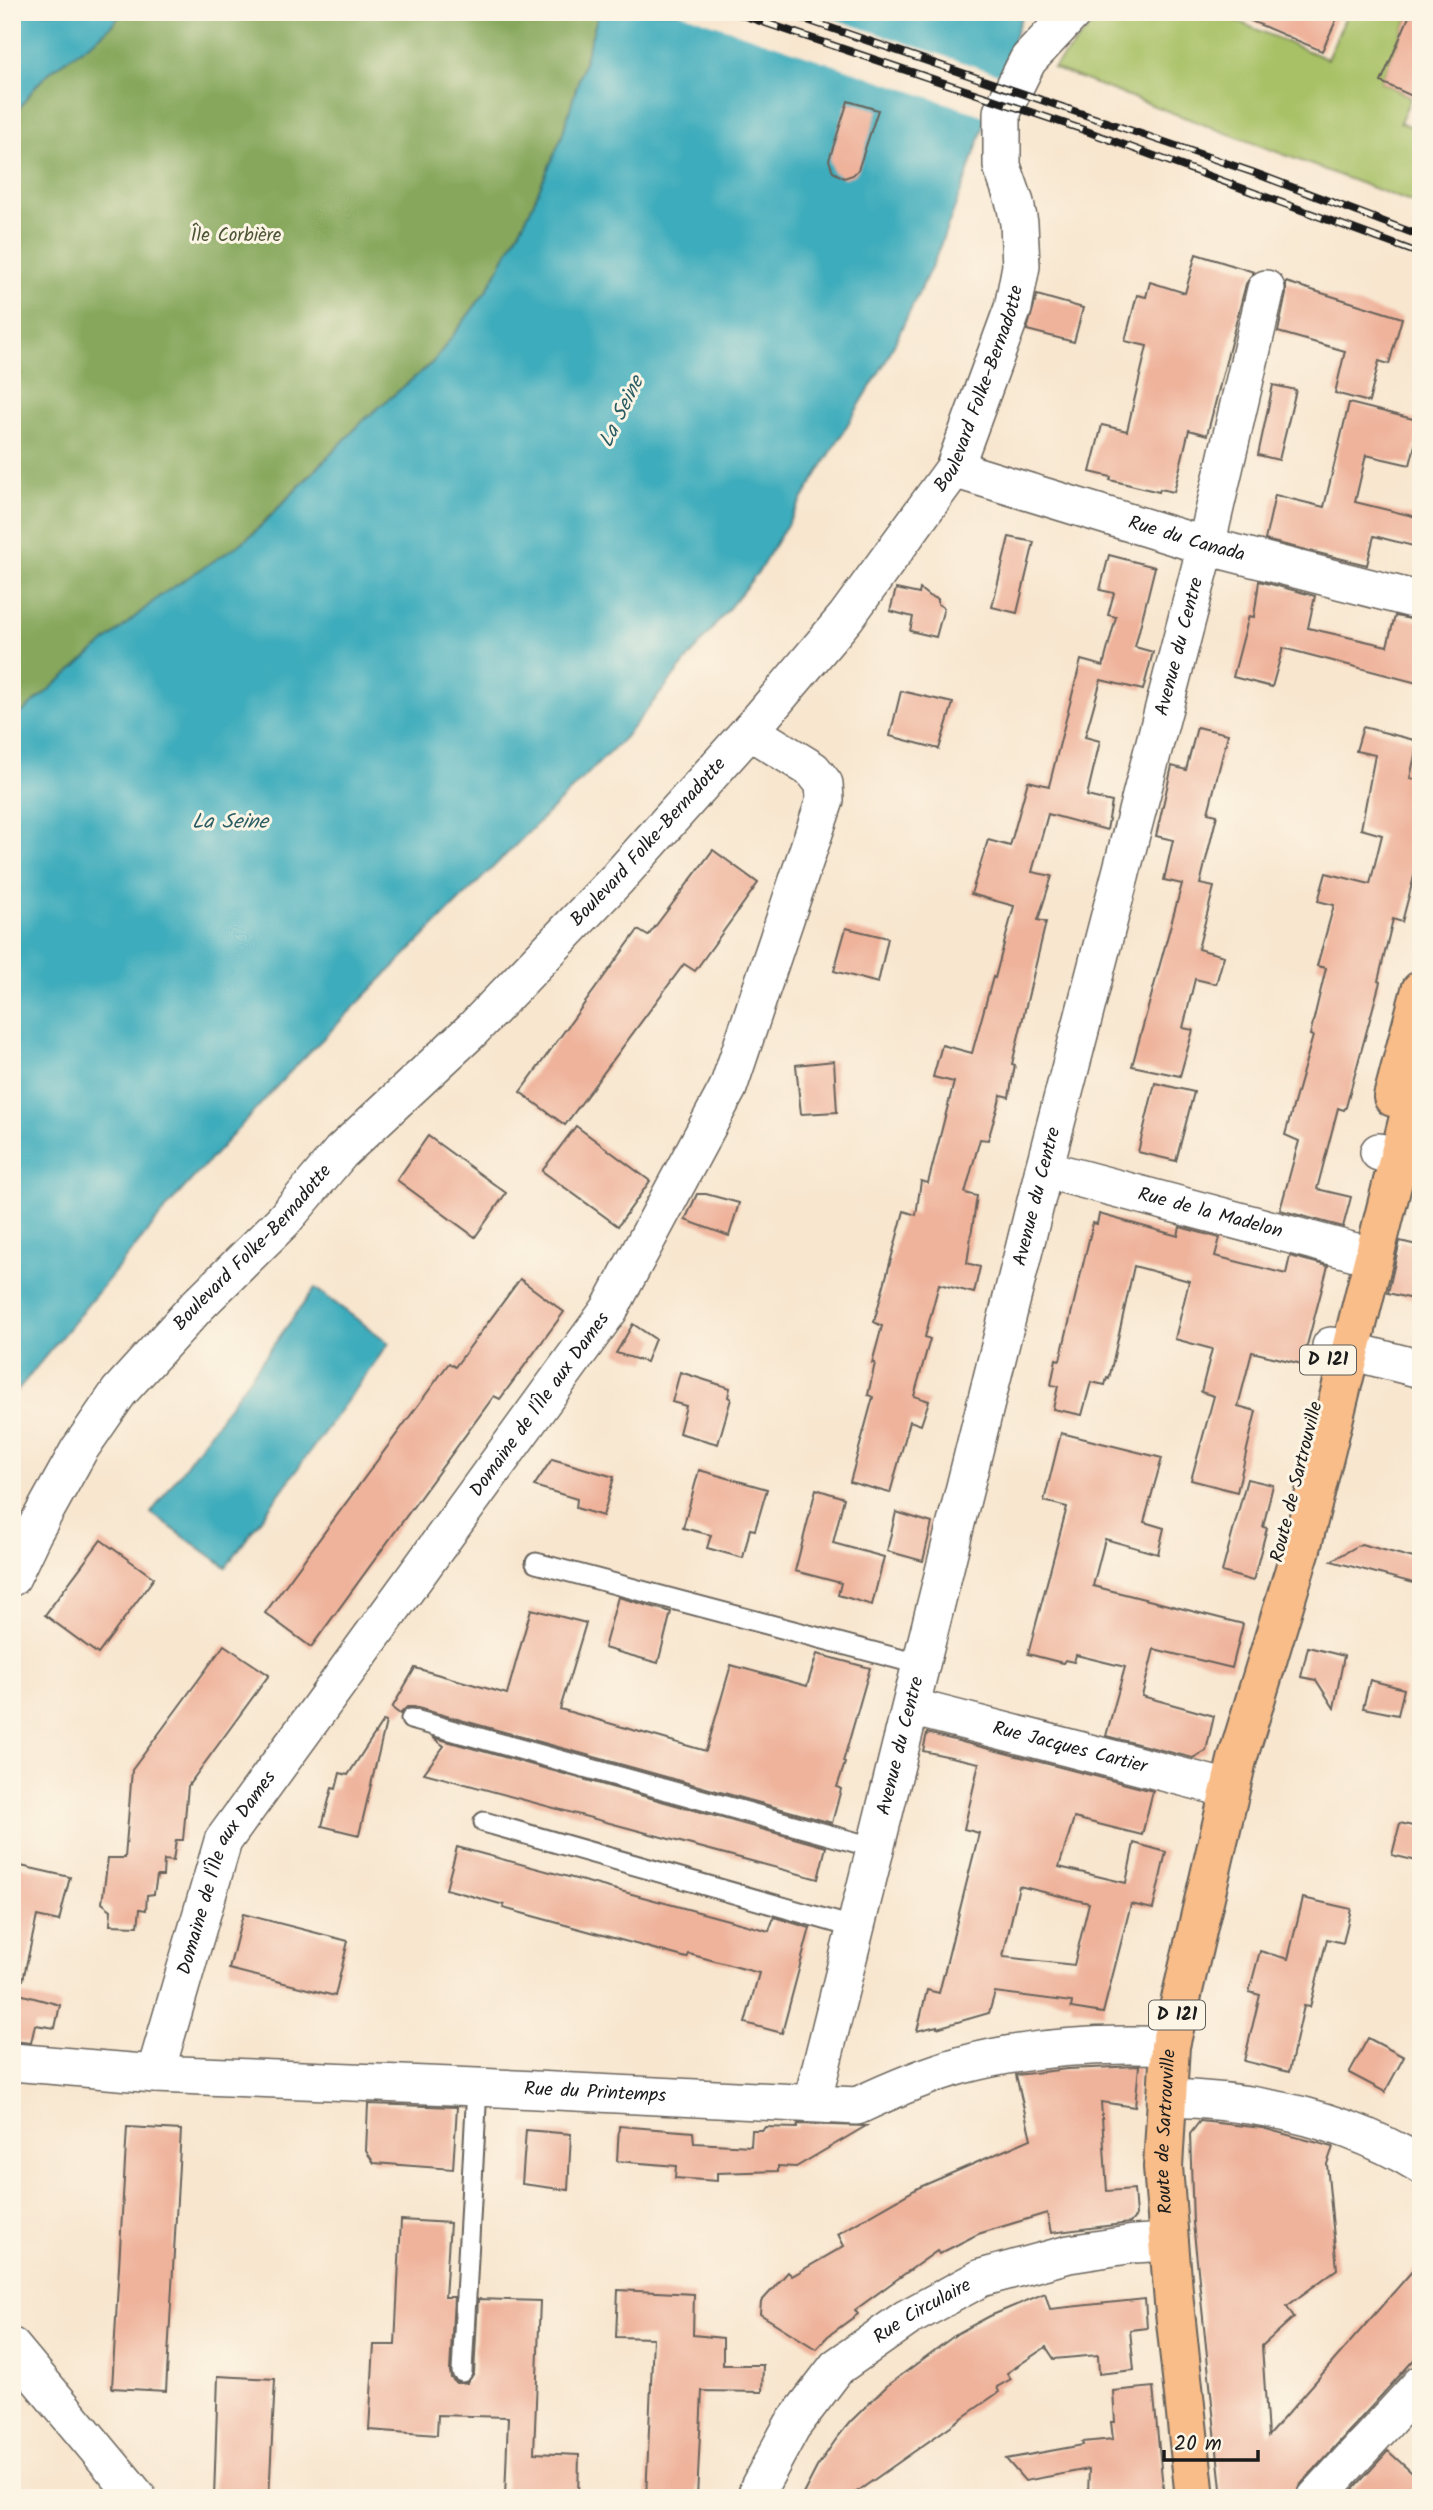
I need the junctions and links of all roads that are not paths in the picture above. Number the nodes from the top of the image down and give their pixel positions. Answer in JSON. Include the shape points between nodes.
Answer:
{"nodes":[{"id":1,"x":1073,"y":12,"type":"edge"},
{"id":2,"x":1266,"y":289,"type":"dead end"},
{"id":3,"x":954,"y":469,"type":"junction"},
{"id":4,"x":1206,"y":546,"type":"junction"},
{"id":5,"x":1421,"y":601,"type":"edge"},
{"id":6,"x":750,"y":731,"type":"junction"},
{"id":7,"x":1421,"y":990,"type":"edge"},
{"id":8,"x":1421,"y":1069,"type":"edge"},
{"id":9,"x":1400,"y":1158,"type":"edge"},
{"id":10,"x":1044,"y":1169,"type":"junction"},
{"id":11,"x":1365,"y":1254,"type":"junction"},
{"id":12,"x":1341,"y":1349,"type":"junction"},
{"id":13,"x":1421,"y":1369,"type":"edge"},
{"id":14,"x":536,"y":1563,"type":"dead end"},
{"id":15,"x":12,"y":1577,"type":"edge"},
{"id":16,"x":922,"y":1665,"type":"junction"},
{"id":17,"x":911,"y":1707,"type":"junction"},
{"id":18,"x":411,"y":1718,"type":"dead end"},
{"id":19,"x":1229,"y":1788,"type":"junction"},
{"id":20,"x":484,"y":1822,"type":"dead end"},
{"id":21,"x":876,"y":1848,"type":"junction"},
{"id":22,"x":856,"y":1928,"type":"junction"},
{"id":23,"x":1170,"y":2046,"type":"junction"},
{"id":24,"x":12,"y":2062,"type":"edge"},
{"id":25,"x":155,"y":2074,"type":"junction"},
{"id":26,"x":477,"y":2087,"type":"junction"},
{"id":27,"x":1166,"y":2098,"type":"junction"},
{"id":28,"x":812,"y":2103,"type":"junction"},
{"id":29,"x":1421,"y":2165,"type":"edge"},
{"id":30,"x":1168,"y":2242,"type":"junction"},
{"id":31,"x":12,"y":2347,"type":"edge"},
{"id":32,"x":461,"y":2372,"type":"dead end"},
{"id":33,"x":29,"y":2383,"type":"edge"},
{"id":34,"x":1421,"y":2384,"type":"edge"},
{"id":35,"x":138,"y":2498,"type":"edge"},
{"id":36,"x":756,"y":2498,"type":"edge"},
{"id":37,"x":1195,"y":2498,"type":"edge"},
{"id":38,"x":1316,"y":2498,"type":"edge"}],
"edges":[{"from":1,"to":3,"type":"street","name":"Boulevard Folke-Bernadotte","via":[[1028,60],[1002,112],[1002,166],[1019,223],[1021,266],[1013,308]]},
{"from":2,"to":4,"type":"street","name":"Avenue du Centre"},
{"from":3,"to":4,"type":"street","name":"Rue du Canada"},
{"from":3,"to":6,"type":"street","name":"Boulevard Folke-Bernadotte","via":[[846,617]]},
{"from":4,"to":5,"type":"street","name":"Rue du Canada"},
{"from":4,"to":10,"type":"street","name":"Avenue du Centre"},
{"from":6,"to":15,"type":"street","name":"Boulevard Folke-Bernadotte","via":[[617,879],[472,1030],[341,1152],[120,1392],[79,1451]]},
{"from":6,"to":25,"type":"street","name":"Domaine de l'Île aux Dames","via":[[813,769],[824,784],[825,800],[728,1088],[609,1310],[223,1841]]},
{"from":7,"to":9,"type":"main road","name":"Route de Sartrouville","number":"D 121"},
{"from":8,"to":9,"type":"main road","name":"Route de Sartrouville","number":"D 121"},
{"from":9,"to":11,"type":"main road","name":"Route de Sartrouville","number":"D 121"},
{"from":10,"to":11,"type":"street","name":"Rue de la Madelon"},
{"from":10,"to":16,"type":"street","name":"Avenue du Centre"},
{"from":11,"to":12,"type":"main road","name":"Route de Sartrouville","number":"D 121"},
{"from":12,"to":13,"type":"street"},
{"from":12,"to":19,"type":"main road","name":"Route de Sartrouville","number":"D 121","via":[[1301,1549]]},
{"from":14,"to":16,"type":"lane"},
{"from":16,"to":17,"type":"street","name":"Avenue du Centre"},
{"from":17,"to":19,"type":"street","name":"Rue Jacques Cartier"},
{"from":17,"to":21,"type":"street","name":"Avenue du Centre"},
{"from":18,"to":21,"type":"lane"},
{"from":19,"to":23,"type":"main road","name":"Route de Sartrouville","number":"D 121"},
{"from":20,"to":22,"type":"lane"},
{"from":21,"to":22,"type":"street","name":"Avenue du Centre"},
{"from":22,"to":28,"type":"street","name":"Avenue du Centre"},
{"from":23,"to":27,"type":"main road","name":"Route de Sartrouville","number":"D 121"},
{"from":23,"to":28,"type":"street","name":"Rue du Printemps","via":[[1030,2053],[964,2065],[902,2085],[857,2106]]},
{"from":24,"to":25,"type":"street","name":"Rue du Printemps"},
{"from":25,"to":26,"type":"street","name":"Rue du Printemps"},
{"from":26,"to":28,"type":"street","name":"Rue du Printemps"},
{"from":26,"to":32,"type":"lane"},
{"from":27,"to":29,"type":"street","via":[[1216,2099],[1321,2121]]},
{"from":27,"to":30,"type":"main road","name":"Route de Sartrouville","number":"D 121","via":[[1163,2167]]},
{"from":30,"to":36,"type":"street","name":"Rue Circulaire","via":[[1069,2254],[981,2278],[907,2318],[837,2367],[792,2426]]},
{"from":30,"to":37,"type":"main road","name":"Route de Sartrouville","number":"D 121"},
{"from":31,"to":33,"type":"street"},
{"from":33,"to":35,"type":"street"},
{"from":34,"to":38,"type":"street"}]}
